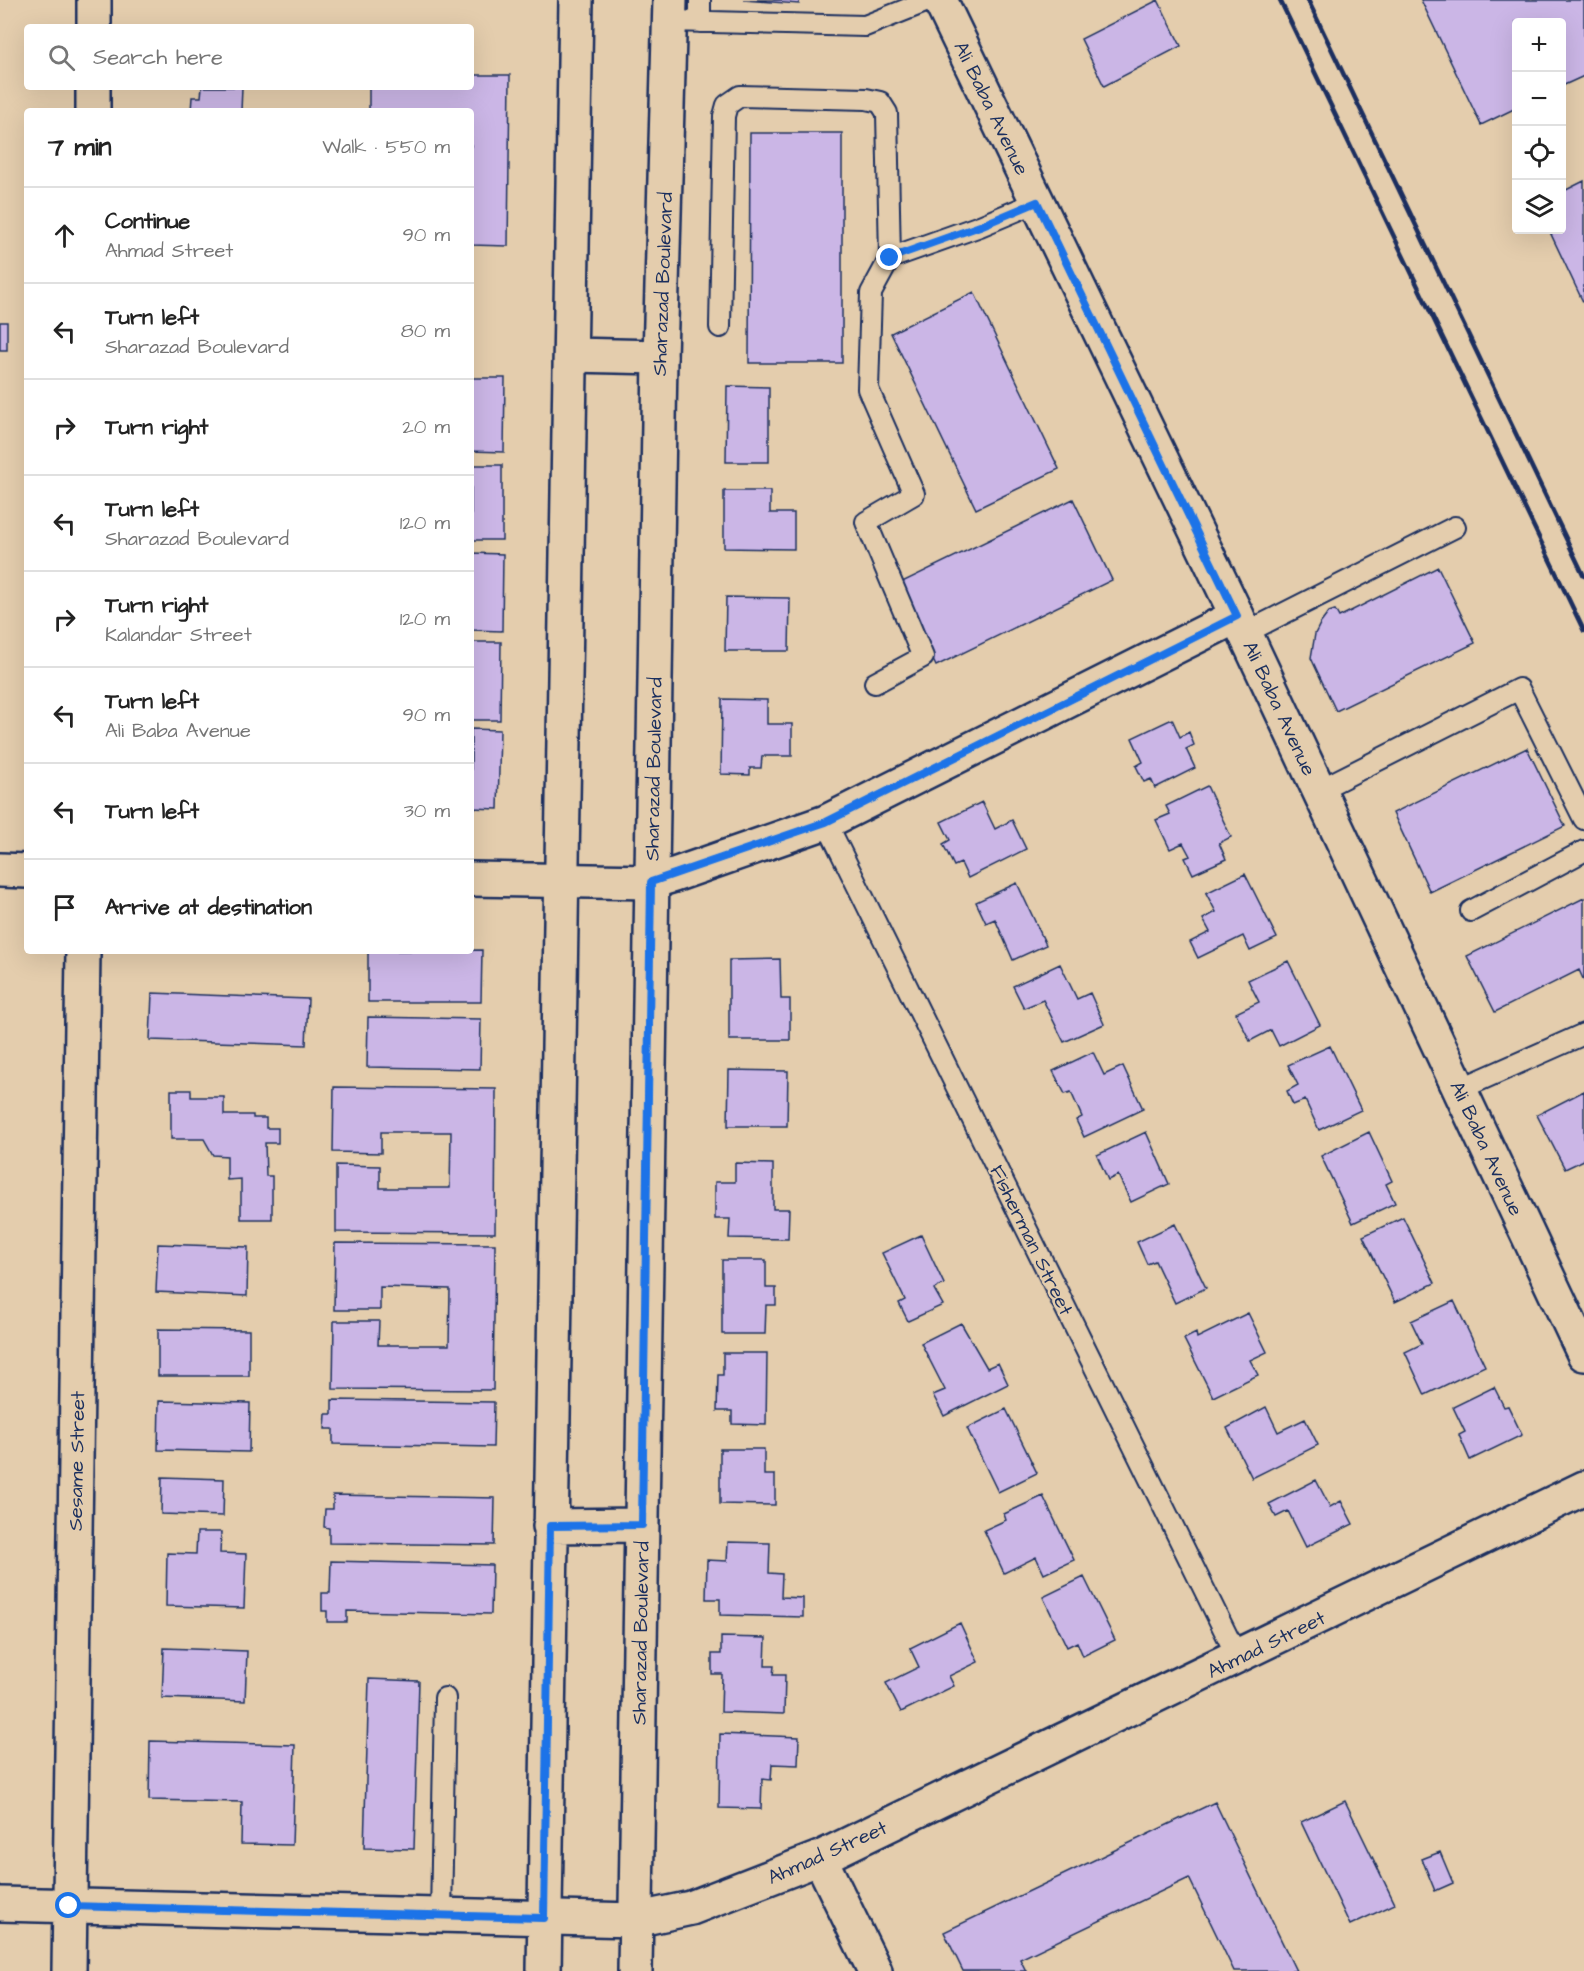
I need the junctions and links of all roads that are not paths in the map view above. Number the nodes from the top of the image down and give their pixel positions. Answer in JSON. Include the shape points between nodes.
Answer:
{"nodes":[{"id":1,"x":94,"y":0,"type":"edge"},
{"id":2,"x":576,"y":0,"type":"edge"},
{"id":3,"x":700,"y":0,"type":"edge"},
{"id":4,"x":930,"y":0,"type":"edge"},
{"id":5,"x":940,"y":0,"type":"edge"},
{"id":6,"x":680,"y":14,"type":"edge"},
{"id":7,"x":94,"y":24,"type":"edge"},
{"id":8,"x":93,"y":90,"type":"edge"},
{"id":9,"x":93,"y":108,"type":"edge"},
{"id":10,"x":1037,"y":202,"type":"junction"},
{"id":11,"x":890,"y":258,"type":"junction"},
{"id":12,"x":720,"y":327,"type":"dead end"},
{"id":13,"x":571,"y":355,"type":"junction"},
{"id":14,"x":660,"y":357,"type":"junction"},
{"id":15,"x":1455,"y":527,"type":"dead end"},
{"id":16,"x":1241,"y":625,"type":"junction"},
{"id":17,"x":875,"y":683,"type":"dead end"},
{"id":18,"x":1319,"y":790,"type":"junction"},
{"id":19,"x":1584,"y":819,"type":"edge"},
{"id":20,"x":826,"y":822,"type":"junction"},
{"id":21,"x":1584,"y":851,"type":"edge"},
{"id":22,"x":0,"y":870,"type":"edge"},
{"id":23,"x":24,"y":871,"type":"edge"},
{"id":24,"x":474,"y":879,"type":"edge"},
{"id":25,"x":561,"y":880,"type":"junction"},
{"id":26,"x":651,"y":882,"type":"junction"},
{"id":27,"x":1471,"y":911,"type":"dead end"},
{"id":28,"x":83,"y":954,"type":"edge"},
{"id":29,"x":1584,"y":1034,"type":"edge"},
{"id":30,"x":1460,"y":1089,"type":"junction"},
{"id":31,"x":1584,"y":1354,"type":"edge"},
{"id":32,"x":1584,"y":1488,"type":"edge"},
{"id":33,"x":642,"y":1525,"type":"junction"},
{"id":34,"x":550,"y":1526,"type":"junction"},
{"id":35,"x":1238,"y":1658,"type":"junction"},
{"id":36,"x":445,"y":1698,"type":"dead end"},
{"id":37,"x":820,"y":1858,"type":"junction"},
{"id":38,"x":0,"y":1904,"type":"edge"},
{"id":39,"x":69,"y":1906,"type":"junction"},
{"id":40,"x":441,"y":1916,"type":"junction"},
{"id":41,"x":544,"y":1918,"type":"junction"},
{"id":42,"x":635,"y":1920,"type":"junction"},
{"id":43,"x":69,"y":1971,"type":"edge"},
{"id":44,"x":544,"y":1971,"type":"edge"},
{"id":45,"x":635,"y":1971,"type":"edge"},
{"id":46,"x":875,"y":1971,"type":"edge"}],
"edges":[{"from":1,"to":7,"type":"street"},
{"from":2,"to":13,"type":"street"},
{"from":3,"to":6,"type":"lane"},
{"from":4,"to":6,"type":"lane","via":[[865,26]]},
{"from":5,"to":10,"type":"street","name":"Ali Baba Avenue"},
{"from":6,"to":14,"type":"street","name":"Sharazad Boulevard"},
{"from":8,"to":9,"type":"street"},
{"from":10,"to":11,"type":"lane"},
{"from":10,"to":16,"type":"street","name":"Ali Baba Avenue"},
{"from":11,"to":12,"type":"lane","via":[[887,113],[880,102],[740,96],[727,105],[724,116]]},
{"from":11,"to":17,"type":"lane","via":[[871,293],[868,389],[914,494],[866,522],[923,657]]},
{"from":13,"to":14,"type":"street"},
{"from":13,"to":25,"type":"street"},
{"from":14,"to":26,"type":"street","name":"Sharazad Boulevard"},
{"from":15,"to":16,"type":"lane"},
{"from":16,"to":18,"type":"street","name":"Ali Baba Avenue"},
{"from":16,"to":20,"type":"street"},
{"from":18,"to":19,"type":"lane","via":[[1519,688]]},
{"from":18,"to":30,"type":"street","name":"Ali Baba Avenue"},
{"from":20,"to":26,"type":"street"},
{"from":20,"to":35,"type":"lane","name":"Fisherman Street"},
{"from":21,"to":27,"type":"lane"},
{"from":22,"to":23,"type":"street"},
{"from":24,"to":25,"type":"street"},
{"from":25,"to":26,"type":"street"},
{"from":25,"to":34,"type":"street"},
{"from":26,"to":33,"type":"street","name":"Sharazad Boulevard"},
{"from":28,"to":39,"type":"street","name":"Sesame Street"},
{"from":29,"to":30,"type":"lane"},
{"from":30,"to":31,"type":"street","name":"Ali Baba Avenue"},
{"from":32,"to":35,"type":"street","name":"Ahmad Street"},
{"from":33,"to":34,"type":"street"},
{"from":33,"to":42,"type":"street","name":"Sharazad Boulevard"},
{"from":34,"to":41,"type":"street"},
{"from":35,"to":37,"type":"street","name":"Ahmad Street"},
{"from":36,"to":40,"type":"lane"},
{"from":37,"to":42,"type":"street","name":"Ahmad Street","via":[[691,1908]]},
{"from":37,"to":46,"type":"street"},
{"from":38,"to":39,"type":"street","name":"Ahmad Street"},
{"from":39,"to":40,"type":"street","name":"Ahmad Street"},
{"from":39,"to":43,"type":"street","name":"Sesame Street"},
{"from":40,"to":41,"type":"street","name":"Ahmad Street"},
{"from":41,"to":42,"type":"street","name":"Ahmad Street"},
{"from":41,"to":44,"type":"street"},
{"from":42,"to":45,"type":"street","name":"Sharazad Boulevard"}]}
